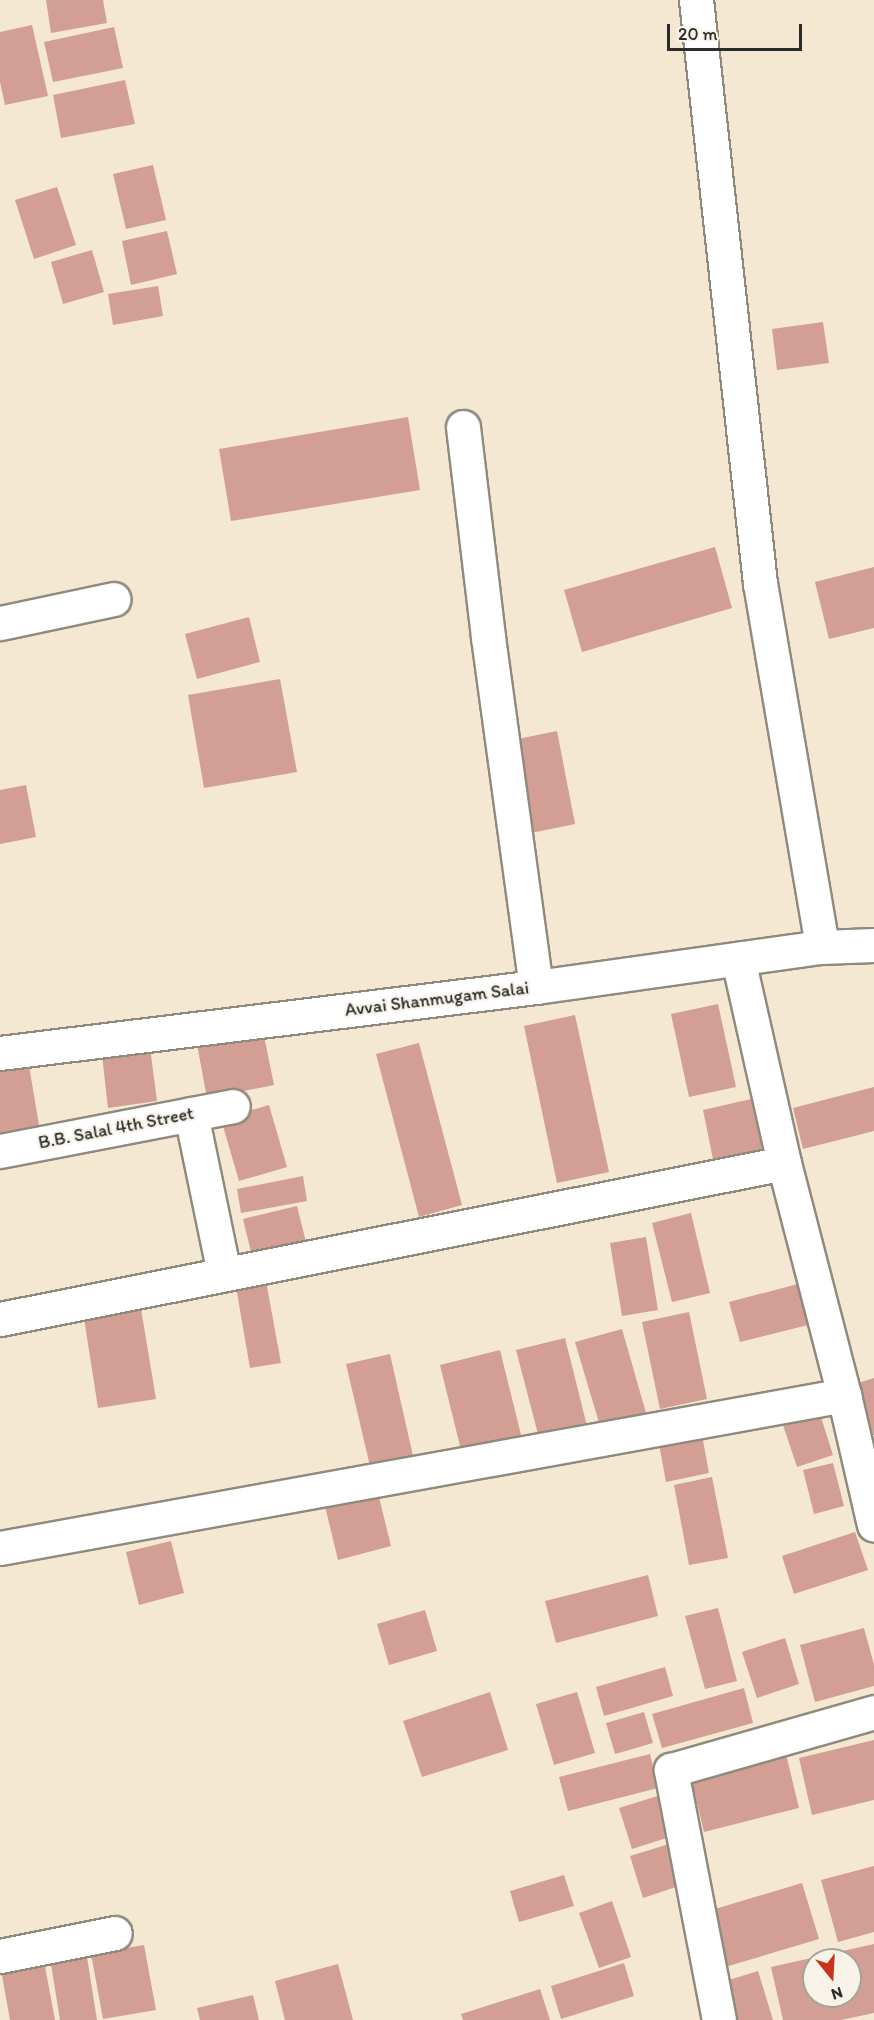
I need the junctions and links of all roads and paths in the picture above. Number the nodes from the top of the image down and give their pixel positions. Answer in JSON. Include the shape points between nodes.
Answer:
{"nodes":[{"id":1,"x":696,"y":0,"type":"edge"},
{"id":2,"x":463,"y":427,"type":"dead end"},
{"id":3,"x":114,"y":599,"type":"dead end"},
{"id":4,"x":0,"y":623,"type":"edge"},
{"id":5,"x":874,"y":945,"type":"edge"},
{"id":6,"x":822,"y":947,"type":"junction"},
{"id":7,"x":738,"y":959,"type":"junction"},
{"id":8,"x":536,"y":987,"type":"junction"},
{"id":9,"x":0,"y":1053,"type":"edge"},
{"id":10,"x":233,"y":1106,"type":"dead end"},
{"id":11,"x":191,"y":1114,"type":"junction"},
{"id":12,"x":0,"y":1151,"type":"edge"},
{"id":13,"x":784,"y":1163,"type":"junction"},
{"id":14,"x":224,"y":1274,"type":"junction"},
{"id":15,"x":0,"y":1319,"type":"edge"},
{"id":16,"x":844,"y":1395,"type":"junction"},
{"id":17,"x":874,"y":1525,"type":"edge"},
{"id":18,"x":0,"y":1548,"type":"edge"},
{"id":19,"x":874,"y":1712,"type":"edge"},
{"id":20,"x":115,"y":1933,"type":"dead end"},
{"id":21,"x":0,"y":1956,"type":"edge"},
{"id":22,"x":719,"y":2020,"type":"edge"}],
"edges":[{"from":1,"to":6,"type":"street","via":[[760,583]]},
{"from":2,"to":8,"type":"street"},
{"from":3,"to":4,"type":"street"},
{"from":5,"to":6,"type":"street","name":"Avvai Shanmugam Salai"},
{"from":6,"to":7,"type":"street","name":"Avvai Shanmugam Salai"},
{"from":7,"to":8,"type":"street","name":"Avvai Shanmugam Salai"},
{"from":7,"to":13,"type":"street"},
{"from":8,"to":9,"type":"street","name":"Avvai Shanmugam Salai"},
{"from":10,"to":11,"type":"street","name":"B.B. Salal 4th Street"},
{"from":11,"to":12,"type":"street","name":"B.B. Salal 4th Street"},
{"from":11,"to":14,"type":"street"},
{"from":13,"to":14,"type":"street"},
{"from":13,"to":16,"type":"street"},
{"from":14,"to":15,"type":"street"},
{"from":16,"to":17,"type":"street"},
{"from":16,"to":18,"type":"street"},
{"from":19,"to":22,"type":"street","via":[[671,1770]]},
{"from":20,"to":21,"type":"street"}]}
